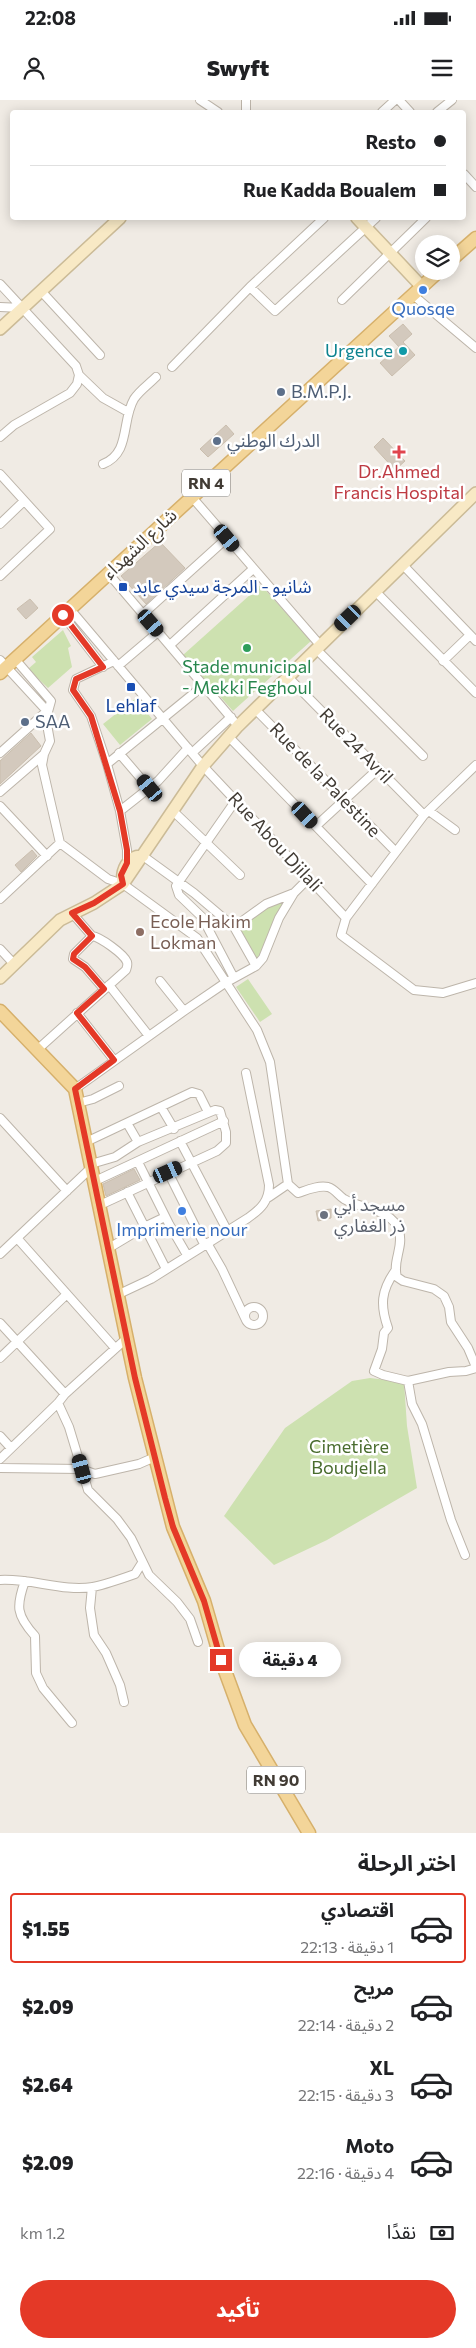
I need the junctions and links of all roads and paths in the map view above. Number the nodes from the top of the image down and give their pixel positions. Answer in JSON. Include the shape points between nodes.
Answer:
{"nodes":[{"id":1,"x":200,"y":100,"type":"edge"},
{"id":2,"x":397,"y":100,"type":"edge"},
{"id":3,"x":452,"y":100,"type":"edge"},
{"id":4,"x":215,"y":110,"type":"edge"},
{"id":5,"x":384,"y":110,"type":"edge"},
{"id":6,"x":408,"y":110,"type":"edge"},
{"id":7,"x":440,"y":110,"type":"edge"},
{"id":8,"x":466,"y":179,"type":"edge"},
{"id":9,"x":476,"y":187,"type":"edge"},
{"id":10,"x":118,"y":220,"type":"edge"},
{"id":11,"x":322,"y":220,"type":"edge"},
{"id":12,"x":424,"y":220,"type":"edge"},
{"id":13,"x":370,"y":221,"type":"edge"},
{"id":14,"x":476,"y":238,"type":"edge"},
{"id":15,"x":392,"y":251,"type":"junction"},
{"id":16,"x":460,"y":252,"type":"edge"},
{"id":17,"x":429,"y":280,"type":"edge"},
{"id":18,"x":0,"y":284,"type":"edge"},
{"id":19,"x":250,"y":287,"type":"junction"},
{"id":20,"x":421,"y":288,"type":"junction"},
{"id":21,"x":40,"y":291,"type":"junction"},
{"id":22,"x":342,"y":300,"type":"dead end"},
{"id":23,"x":0,"y":307,"type":"edge"},
{"id":24,"x":22,"y":308,"type":"junction"},
{"id":25,"x":0,"y":329,"type":"edge"},
{"id":26,"x":476,"y":348,"type":"edge"},
{"id":27,"x":100,"y":355,"type":"dead end"},
{"id":28,"x":172,"y":367,"type":"dead end"},
{"id":29,"x":79,"y":375,"type":"junction"},
{"id":30,"x":156,"y":377,"type":"dead end"},
{"id":31,"x":128,"y":412,"type":"junction"},
{"id":32,"x":0,"y":437,"type":"edge"},
{"id":33,"x":103,"y":464,"type":"dead end"},
{"id":34,"x":0,"y":474,"type":"edge"},
{"id":35,"x":476,"y":493,"type":"edge"},
{"id":36,"x":191,"y":496,"type":"junction"},
{"id":37,"x":24,"y":501,"type":"junction"},
{"id":38,"x":0,"y":524,"type":"edge"},
{"id":39,"x":227,"y":538,"type":"junction"},
{"id":40,"x":402,"y":564,"type":"junction"},
{"id":41,"x":253,"y":568,"type":"junction"},
{"id":42,"x":108,"y":573,"type":"junction"},
{"id":43,"x":0,"y":576,"type":"edge"},
{"id":44,"x":375,"y":591,"type":"junction"},
{"id":45,"x":66,"y":612,"type":"junction"},
{"id":46,"x":143,"y":614,"type":"junction"},
{"id":47,"x":158,"y":632,"type":"junction"},
{"id":48,"x":473,"y":638,"type":"edge"},
{"id":49,"x":170,"y":645,"type":"junction"},
{"id":50,"x":318,"y":647,"type":"junction"},
{"id":51,"x":444,"y":661,"type":"junction"},
{"id":52,"x":116,"y":663,"type":"junction"},
{"id":53,"x":5,"y":665,"type":"edge"},
{"id":54,"x":103,"y":667,"type":"junction"},
{"id":55,"x":288,"y":677,"type":"junction"},
{"id":56,"x":204,"y":685,"type":"junction"},
{"id":57,"x":476,"y":694,"type":"edge"},
{"id":58,"x":255,"y":709,"type":"junction"},
{"id":59,"x":47,"y":712,"type":"junction"},
{"id":60,"x":163,"y":719,"type":"junction"},
{"id":61,"x":235,"y":721,"type":"junction"},
{"id":62,"x":229,"y":737,"type":"junction"},
{"id":63,"x":190,"y":751,"type":"junction"},
{"id":64,"x":0,"y":753,"type":"edge"},
{"id":65,"x":119,"y":753,"type":"junction"},
{"id":66,"x":44,"y":754,"type":"junction"},
{"id":67,"x":423,"y":756,"type":"dead end"},
{"id":68,"x":107,"y":764,"type":"junction"},
{"id":69,"x":476,"y":765,"type":"edge"},
{"id":70,"x":204,"y":766,"type":"junction"},
{"id":71,"x":378,"y":769,"type":"junction"},
{"id":72,"x":150,"y":788,"type":"junction"},
{"id":73,"x":0,"y":792,"type":"edge"},
{"id":74,"x":236,"y":800,"type":"junction"},
{"id":75,"x":344,"y":800,"type":"junction"},
{"id":76,"x":0,"y":806,"type":"edge"},
{"id":77,"x":120,"y":811,"type":"junction"},
{"id":78,"x":173,"y":811,"type":"junction"},
{"id":79,"x":426,"y":813,"type":"junction"},
{"id":80,"x":316,"y":826,"type":"junction"},
{"id":81,"x":455,"y":830,"type":"dead end"},
{"id":82,"x":60,"y":843,"type":"junction"},
{"id":83,"x":206,"y":843,"type":"junction"},
{"id":84,"x":396,"y":852,"type":"junction"},
{"id":85,"x":47,"y":856,"type":"junction"},
{"id":86,"x":143,"y":856,"type":"junction"},
{"id":87,"x":127,"y":863,"type":"junction"},
{"id":88,"x":240,"y":875,"type":"dead end"},
{"id":89,"x":308,"y":879,"type":"junction"},
{"id":90,"x":178,"y":882,"type":"junction"},
{"id":91,"x":123,"y":884,"type":"junction"},
{"id":92,"x":372,"y":884,"type":"junction"},
{"id":93,"x":294,"y":893,"type":"junction"},
{"id":94,"x":0,"y":900,"type":"edge"},
{"id":95,"x":214,"y":910,"type":"junction"},
{"id":96,"x":72,"y":913,"type":"junction"},
{"id":97,"x":202,"y":918,"type":"junction"},
{"id":98,"x":346,"y":918,"type":"junction"},
{"id":99,"x":234,"y":927,"type":"junction"},
{"id":100,"x":208,"y":931,"type":"junction"},
{"id":101,"x":92,"y":936,"type":"junction"},
{"id":102,"x":198,"y":938,"type":"junction"},
{"id":103,"x":0,"y":949,"type":"edge"},
{"id":104,"x":14,"y":964,"type":"junction"},
{"id":105,"x":256,"y":966,"type":"junction"},
{"id":106,"x":0,"y":978,"type":"edge"},
{"id":107,"x":234,"y":978,"type":"junction"},
{"id":108,"x":160,"y":981,"type":"dead end"},
{"id":109,"x":225,"y":983,"type":"junction"},
{"id":110,"x":476,"y":983,"type":"edge"},
{"id":111,"x":107,"y":987,"type":"junction"},
{"id":112,"x":184,"y":1010,"type":"junction"},
{"id":113,"x":0,"y":1011,"type":"edge"},
{"id":114,"x":77,"y":1013,"type":"junction"},
{"id":115,"x":149,"y":1036,"type":"junction"},
{"id":116,"x":37,"y":1050,"type":"junction"},
{"id":117,"x":114,"y":1060,"type":"junction"},
{"id":118,"x":246,"y":1073,"type":"dead end"},
{"id":119,"x":119,"y":1086,"type":"dead end"},
{"id":120,"x":75,"y":1089,"type":"junction"},
{"id":121,"x":78,"y":1103,"type":"junction"},
{"id":122,"x":162,"y":1107,"type":"junction"},
{"id":123,"x":208,"y":1112,"type":"junction"},
{"id":124,"x":0,"y":1118,"type":"edge"},
{"id":125,"x":224,"y":1121,"type":"junction"},
{"id":126,"x":127,"y":1123,"type":"junction"},
{"id":127,"x":174,"y":1128,"type":"junction"},
{"id":128,"x":180,"y":1141,"type":"junction"},
{"id":129,"x":86,"y":1142,"type":"junction"},
{"id":130,"x":138,"y":1142,"type":"junction"},
{"id":131,"x":138,"y":1162,"type":"junction"},
{"id":132,"x":191,"y":1162,"type":"junction"},
{"id":133,"x":92,"y":1166,"type":"junction"},
{"id":134,"x":168,"y":1172,"type":"junction"},
{"id":135,"x":95,"y":1181,"type":"junction"},
{"id":136,"x":148,"y":1181,"type":"junction"},
{"id":137,"x":288,"y":1184,"type":"junction"},
{"id":138,"x":67,"y":1190,"type":"junction"},
{"id":139,"x":127,"y":1192,"type":"junction"},
{"id":140,"x":269,"y":1197,"type":"junction"},
{"id":141,"x":100,"y":1205,"type":"junction"},
{"id":142,"x":165,"y":1217,"type":"junction"},
{"id":143,"x":144,"y":1227,"type":"junction"},
{"id":144,"x":227,"y":1230,"type":"junction"},
{"id":145,"x":17,"y":1238,"type":"junction"},
{"id":146,"x":206,"y":1243,"type":"junction"},
{"id":147,"x":109,"y":1248,"type":"junction"},
{"id":148,"x":0,"y":1254,"type":"edge"},
{"id":149,"x":187,"y":1255,"type":"junction"},
{"id":150,"x":166,"y":1269,"type":"junction"},
{"id":151,"x":395,"y":1271,"type":"junction"},
{"id":152,"x":67,"y":1294,"type":"junction"},
{"id":153,"x":119,"y":1294,"type":"junction"},
{"id":154,"x":245,"y":1318,"type":"dead end"},
{"id":155,"x":0,"y":1323,"type":"edge"},
{"id":156,"x":127,"y":1338,"type":"junction"},
{"id":157,"x":17,"y":1341,"type":"junction"},
{"id":158,"x":115,"y":1348,"type":"junction"},
{"id":159,"x":0,"y":1358,"type":"edge"},
{"id":160,"x":476,"y":1368,"type":"edge"},
{"id":161,"x":408,"y":1381,"type":"junction"},
{"id":162,"x":65,"y":1394,"type":"junction"},
{"id":163,"x":58,"y":1403,"type":"junction"},
{"id":164,"x":0,"y":1436,"type":"edge"},
{"id":165,"x":11,"y":1448,"type":"junction"},
{"id":166,"x":155,"y":1457,"type":"junction"},
{"id":167,"x":0,"y":1459,"type":"edge"},
{"id":168,"x":0,"y":1468,"type":"edge"},
{"id":169,"x":82,"y":1469,"type":"junction"},
{"id":170,"x":465,"y":1555,"type":"dead end"},
{"id":171,"x":142,"y":1563,"type":"junction"},
{"id":172,"x":0,"y":1580,"type":"edge"},
{"id":173,"x":25,"y":1581,"type":"junction"},
{"id":174,"x":92,"y":1587,"type":"junction"},
{"id":175,"x":198,"y":1642,"type":"dead end"},
{"id":176,"x":124,"y":1702,"type":"dead end"},
{"id":177,"x":72,"y":1723,"type":"dead end"},
{"id":178,"x":309,"y":1833,"type":"edge"}],
"edges":[{"from":1,"to":4,"type":"street"},
{"from":2,"to":5,"type":"street"},
{"from":2,"to":6,"type":"street"},
{"from":3,"to":7,"type":"street"},
{"from":8,"to":9,"type":"street"},
{"from":10,"to":21,"type":"street"},
{"from":11,"to":19,"type":"street"},
{"from":12,"to":15,"type":"street"},
{"from":13,"to":15,"type":"street"},
{"from":13,"to":19,"type":"street","via":[[275,311]]},
{"from":14,"to":16,"type":"main road"},
{"from":15,"to":20,"type":"street"},
{"from":15,"to":22,"type":"street"},
{"from":17,"to":20,"type":"main road","number":"RN 4"},
{"from":18,"to":24,"type":"street"},
{"from":19,"to":28,"type":"street"},
{"from":20,"to":26,"type":"street"},
{"from":20,"to":36,"type":"main road","name":"شارع الشهداء","number":"RN 4"},
{"from":21,"to":24,"type":"street"},
{"from":21,"to":27,"type":"street"},
{"from":23,"to":24,"type":"street"},
{"from":24,"to":25,"type":"street"},
{"from":24,"to":29,"type":"street","via":[[76,366]]},
{"from":29,"to":31,"type":"street","via":[[102,398]]},
{"from":29,"to":32,"type":"street","via":[[70,393],[14,425]]},
{"from":30,"to":31,"type":"street","via":[[134,398]]},
{"from":31,"to":33,"type":"street","via":[[122,446],[112,460]]},
{"from":34,"to":37,"type":"street"},
{"from":35,"to":40,"type":"street"},
{"from":36,"to":39,"type":"street"},
{"from":36,"to":42,"type":"main road","name":"شارع الشهداء","number":"RN 4"},
{"from":37,"to":38,"type":"street"},
{"from":37,"to":43,"type":"street","via":[[50,529]]},
{"from":39,"to":41,"type":"street"},
{"from":39,"to":46,"type":"street"},
{"from":40,"to":44,"type":"street"},
{"from":40,"to":48,"type":"street"},
{"from":41,"to":49,"type":"street"},
{"from":41,"to":50,"type":"street"},
{"from":42,"to":45,"type":"main road","name":"شارع الشهداء","number":"RN 4"},
{"from":42,"to":46,"type":"street"},
{"from":44,"to":50,"type":"street"},
{"from":44,"to":51,"type":"street"},
{"from":45,"to":52,"type":"street","name":"Rue Abou Djilali"},
{"from":45,"to":53,"type":"main road","name":"شارع الشهداء","number":"RN 4"},
{"from":45,"to":54,"type":"street"},
{"from":46,"to":47,"type":"street"},
{"from":47,"to":49,"type":"street"},
{"from":47,"to":52,"type":"street"},
{"from":48,"to":51,"type":"street"},
{"from":49,"to":56,"type":"street"},
{"from":50,"to":55,"type":"street"},
{"from":50,"to":67,"type":"street"},
{"from":51,"to":57,"type":"street"},
{"from":52,"to":54,"type":"street"},
{"from":52,"to":60,"type":"street","name":"Rue Abou Djilali"},
{"from":53,"to":59,"type":"street"},
{"from":53,"to":59,"type":"street","via":[[51,701]]},
{"from":54,"to":68,"type":"street","via":[[76,679],[73,690],[91,716]]},
{"from":55,"to":58,"type":"street"},
{"from":55,"to":71,"type":"street","name":"Rue 24 Avril"},
{"from":56,"to":60,"type":"street"},
{"from":56,"to":61,"type":"street"},
{"from":58,"to":61,"type":"street"},
{"from":58,"to":75,"type":"street","name":"Rue de la Palestine"},
{"from":59,"to":64,"type":"street"},
{"from":59,"to":66,"type":"street","via":[[50,741]]},
{"from":60,"to":63,"type":"street","name":"Rue Abou Djilali"},
{"from":60,"to":65,"type":"street"},
{"from":61,"to":62,"type":"street"},
{"from":61,"to":63,"type":"street"},
{"from":62,"to":70,"type":"street"},
{"from":62,"to":80,"type":"street"},
{"from":63,"to":70,"type":"street","name":"Rue Abou Djilali"},
{"from":63,"to":72,"type":"street"},
{"from":65,"to":68,"type":"street"},
{"from":65,"to":72,"type":"street"},
{"from":66,"to":73,"type":"street"},
{"from":66,"to":82,"type":"street","via":[[42,765]]},
{"from":68,"to":77,"type":"street"},
{"from":69,"to":79,"type":"street"},
{"from":70,"to":74,"type":"street","name":"Rue Abou Djilali"},
{"from":70,"to":78,"type":"street"},
{"from":71,"to":75,"type":"street"},
{"from":71,"to":79,"type":"street","name":"Rue 24 Avril"},
{"from":72,"to":77,"type":"street"},
{"from":74,"to":83,"type":"street"},
{"from":74,"to":89,"type":"street","name":"Rue Abou Djilali"},
{"from":75,"to":80,"type":"street"},
{"from":75,"to":84,"type":"street","name":"Rue de la Palestine"},
{"from":76,"to":85,"type":"street"},
{"from":77,"to":87,"type":"street"},
{"from":78,"to":83,"type":"street"},
{"from":78,"to":86,"type":"street"},
{"from":79,"to":81,"type":"street","name":"Rue 24 Avril"},
{"from":79,"to":84,"type":"street"},
{"from":80,"to":92,"type":"street"},
{"from":82,"to":85,"type":"street"},
{"from":82,"to":91,"type":"street","via":[[108,880]]},
{"from":83,"to":88,"type":"street"},
{"from":83,"to":90,"type":"street"},
{"from":84,"to":92,"type":"street"},
{"from":85,"to":94,"type":"street"},
{"from":86,"to":87,"type":"street","via":[[132,858]]},
{"from":86,"to":90,"type":"street"},
{"from":86,"to":91,"type":"street"},
{"from":87,"to":91,"type":"street","via":[[121,875]]},
{"from":89,"to":93,"type":"street"},
{"from":89,"to":98,"type":"street","name":"Rue Abou Djilali"},
{"from":90,"to":95,"type":"street"},
{"from":90,"to":97,"type":"street","via":[[178,895]]},
{"from":91,"to":96,"type":"street"},
{"from":91,"to":102,"type":"street"},
{"from":92,"to":98,"type":"street"},
{"from":93,"to":99,"type":"street","via":[[266,904]]},
{"from":93,"to":105,"type":"street","via":[[279,918],[263,958]]},
{"from":95,"to":97,"type":"street"},
{"from":95,"to":99,"type":"street"},
{"from":96,"to":101,"type":"street"},
{"from":96,"to":104,"type":"street","via":[[60,920]]},
{"from":97,"to":100,"type":"street"},
{"from":98,"to":110,"type":"street","via":[[341,935],[407,987],[443,993]]},
{"from":99,"to":105,"type":"street"},
{"from":100,"to":102,"type":"street"},
{"from":100,"to":107,"type":"street"},
{"from":101,"to":111,"type":"street","via":[[73,959]]},
{"from":101,"to":111,"type":"street","via":[[99,937],[127,962],[126,970]]},
{"from":102,"to":109,"type":"street"},
{"from":103,"to":104,"type":"street"},
{"from":104,"to":106,"type":"street"},
{"from":105,"to":107,"type":"street"},
{"from":107,"to":109,"type":"street"},
{"from":108,"to":112,"type":"street"},
{"from":109,"to":112,"type":"street"},
{"from":109,"to":137,"type":"street","via":[[257,1030],[270,1062]]},
{"from":111,"to":114,"type":"street"},
{"from":111,"to":115,"type":"street"},
{"from":112,"to":115,"type":"street"},
{"from":113,"to":116,"type":"main road"},
{"from":114,"to":116,"type":"street"},
{"from":114,"to":117,"type":"street"},
{"from":115,"to":117,"type":"street"},
{"from":116,"to":120,"type":"main road"},
{"from":117,"to":120,"type":"street"},
{"from":118,"to":140,"type":"street"},
{"from":119,"to":121,"type":"street"},
{"from":120,"to":121,"type":"main road","number":"RN 90"},
{"from":121,"to":129,"type":"main road","number":"RN 90"},
{"from":122,"to":123,"type":"street","via":[[195,1092]]},
{"from":122,"to":126,"type":"street"},
{"from":122,"to":127,"type":"street"},
{"from":123,"to":125,"type":"street","via":[[219,1110]]},
{"from":123,"to":127,"type":"street"},
{"from":124,"to":138,"type":"street"},
{"from":125,"to":128,"type":"street"},
{"from":125,"to":132,"type":"street","via":[[226,1143],[217,1151]]},
{"from":126,"to":129,"type":"street"},
{"from":126,"to":130,"type":"street"},
{"from":127,"to":130,"type":"street"},
{"from":128,"to":131,"type":"street"},
{"from":128,"to":132,"type":"street"},
{"from":129,"to":133,"type":"main road","number":"RN 90"},
{"from":130,"to":133,"type":"street"},
{"from":131,"to":135,"type":"street"},
{"from":131,"to":136,"type":"street"},
{"from":132,"to":134,"type":"street"},
{"from":132,"to":144,"type":"street"},
{"from":133,"to":135,"type":"main road","number":"RN 90"},
{"from":133,"to":138,"type":"street"},
{"from":134,"to":136,"type":"street"},
{"from":134,"to":146,"type":"street"},
{"from":135,"to":141,"type":"main road","number":"RN 90"},
{"from":136,"to":139,"type":"street"},
{"from":136,"to":142,"type":"street"},
{"from":137,"to":140,"type":"street"},
{"from":137,"to":151,"type":"street","via":[[298,1193],[320,1187],[330,1188],[344,1199],[386,1216],[399,1231]]},
{"from":138,"to":145,"type":"street"},
{"from":139,"to":141,"type":"street"},
{"from":139,"to":143,"type":"street"},
{"from":140,"to":144,"type":"street","via":[[260,1210]]},
{"from":141,"to":147,"type":"main road","number":"RN 90"},
{"from":142,"to":143,"type":"street"},
{"from":142,"to":149,"type":"street"},
{"from":143,"to":147,"type":"street"},
{"from":143,"to":150,"type":"street"},
{"from":144,"to":146,"type":"street"},
{"from":145,"to":148,"type":"street"},
{"from":145,"to":152,"type":"street"},
{"from":146,"to":149,"type":"street"},
{"from":146,"to":154,"type":"street"},
{"from":147,"to":153,"type":"main road","number":"RN 90"},
{"from":149,"to":150,"type":"street"},
{"from":150,"to":153,"type":"street"},
{"from":151,"to":160,"type":"street","via":[[403,1281],[434,1289],[444,1296],[451,1322],[468,1348]]},
{"from":151,"to":161,"type":"street","via":[[386,1284],[382,1312],[388,1328],[374,1371]]},
{"from":152,"to":157,"type":"street"},
{"from":152,"to":158,"type":"street"},
{"from":153,"to":156,"type":"main road","number":"RN 90"},
{"from":155,"to":157,"type":"street"},
{"from":156,"to":158,"type":"street"},
{"from":156,"to":166,"type":"main road","number":"RN 90"},
{"from":157,"to":159,"type":"street"},
{"from":157,"to":162,"type":"street"},
{"from":158,"to":162,"type":"street"},
{"from":160,"to":161,"type":"street"},
{"from":161,"to":170,"type":"street","via":[[412,1404],[422,1424]]},
{"from":162,"to":163,"type":"street"},
{"from":163,"to":165,"type":"street"},
{"from":163,"to":169,"type":"street"},
{"from":164,"to":165,"type":"street"},
{"from":165,"to":167,"type":"street"},
{"from":166,"to":169,"type":"street","via":[[95,1474]]},
{"from":166,"to":178,"type":"main road","number":"RN 90","via":[[173,1527],[204,1601],[245,1725]]},
{"from":168,"to":169,"type":"street"},
{"from":169,"to":171,"type":"street","via":[[88,1490],[117,1519],[131,1538]]},
{"from":171,"to":174,"type":"street","via":[[135,1574]]},
{"from":171,"to":175,"type":"street","via":[[190,1619]]},
{"from":172,"to":173,"type":"street"},
{"from":173,"to":174,"type":"street"},
{"from":173,"to":177,"type":"street","via":[[18,1603],[23,1623],[35,1636],[36,1673],[43,1688]]},
{"from":174,"to":176,"type":"street","via":[[90,1608],[94,1635],[106,1653]]}]}
